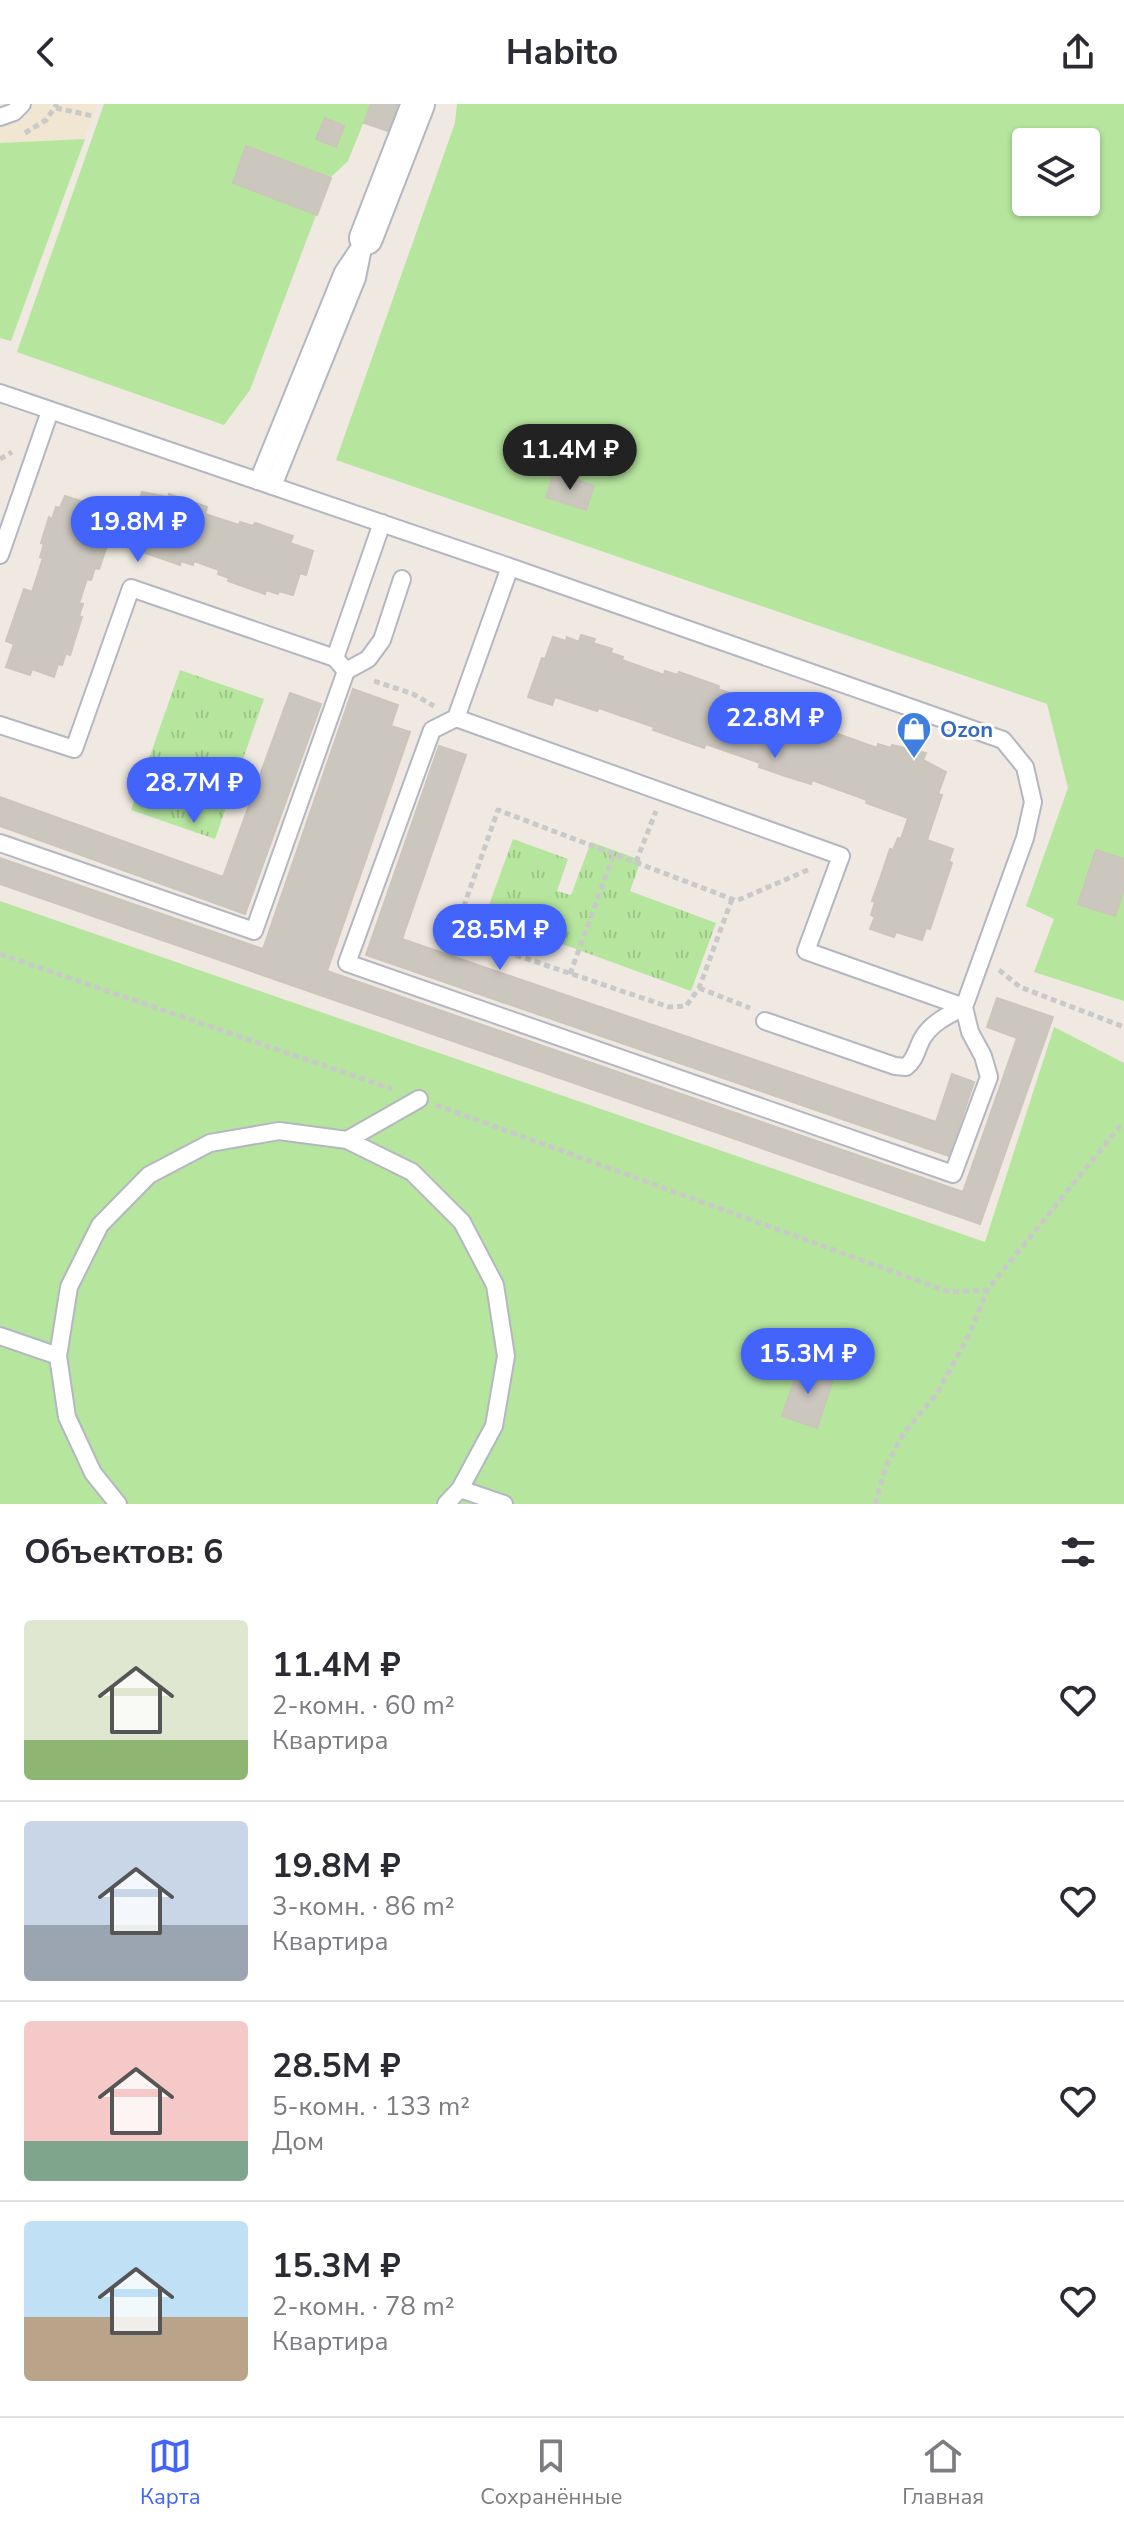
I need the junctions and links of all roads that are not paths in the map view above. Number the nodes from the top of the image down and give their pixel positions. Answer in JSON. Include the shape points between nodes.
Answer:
{"nodes":[{"id":1,"x":22,"y":104,"type":"edge"},
{"id":2,"x":418,"y":104,"type":"edge"},
{"id":3,"x":0,"y":117,"type":"edge"},
{"id":4,"x":366,"y":238,"type":"joint"},
{"id":5,"x":0,"y":393,"type":"edge"},
{"id":6,"x":50,"y":411,"type":"junction"},
{"id":7,"x":266,"y":483,"type":"junction"},
{"id":8,"x":382,"y":523,"type":"junction"},
{"id":9,"x":0,"y":555,"type":"edge"},
{"id":10,"x":510,"y":567,"type":"junction"},
{"id":11,"x":402,"y":579,"type":"dead end"},
{"id":12,"x":341,"y":665,"type":"junction"},
{"id":13,"x":456,"y":718,"type":"junction"},
{"id":14,"x":0,"y":725,"type":"edge"},
{"id":15,"x":0,"y":843,"type":"edge"},
{"id":16,"x":964,"y":1007,"type":"junction"},
{"id":17,"x":765,"y":1021,"type":"road end"},
{"id":18,"x":419,"y":1099,"type":"road end"},
{"id":19,"x":347,"y":1140,"type":"junction"},
{"id":20,"x":0,"y":1336,"type":"edge"},
{"id":21,"x":58,"y":1356,"type":"junction"},
{"id":22,"x":460,"y":1489,"type":"junction"},
{"id":23,"x":118,"y":1504,"type":"edge"},
{"id":24,"x":446,"y":1504,"type":"edge"},
{"id":25,"x":504,"y":1504,"type":"edge"}],
"edges":[{"from":1,"to":3,"type":"lane"},
{"from":2,"to":4,"type":"street"},
{"from":4,"to":7,"type":"lane","via":[[357,278]]},
{"from":5,"to":6,"type":"lane"},
{"from":6,"to":7,"type":"lane"},
{"from":6,"to":9,"type":"lane"},
{"from":7,"to":8,"type":"lane"},
{"from":8,"to":10,"type":"lane"},
{"from":8,"to":12,"type":"lane"},
{"from":10,"to":13,"type":"lane"},
{"from":10,"to":16,"type":"lane","via":[[1003,740],[1025,767],[1033,802]]},
{"from":11,"to":12,"type":"lane","via":[[382,640],[368,659]]},
{"from":12,"to":14,"type":"lane","via":[[131,588],[74,749]]},
{"from":12,"to":15,"type":"lane","via":[[254,931]]},
{"from":13,"to":16,"type":"lane","via":[[841,856],[806,951]]},
{"from":13,"to":16,"type":"lane","via":[[432,730],[347,963],[953,1174],[989,1077]]},
{"from":16,"to":17,"type":"lane","via":[[923,1037],[906,1067]]},
{"from":18,"to":19,"type":"lane"},
{"from":19,"to":21,"type":"lane","via":[[265,1133],[210,1143],[149,1175],[100,1225],[69,1287]]},
{"from":19,"to":22,"type":"lane","via":[[412,1172],[462,1222],[495,1285],[506,1356],[499,1398],[494,1426]]},
{"from":20,"to":21,"type":"lane"},
{"from":21,"to":23,"type":"lane","via":[[67,1417],[93,1473]]},
{"from":22,"to":24,"type":"lane"},
{"from":22,"to":25,"type":"lane"}]}
